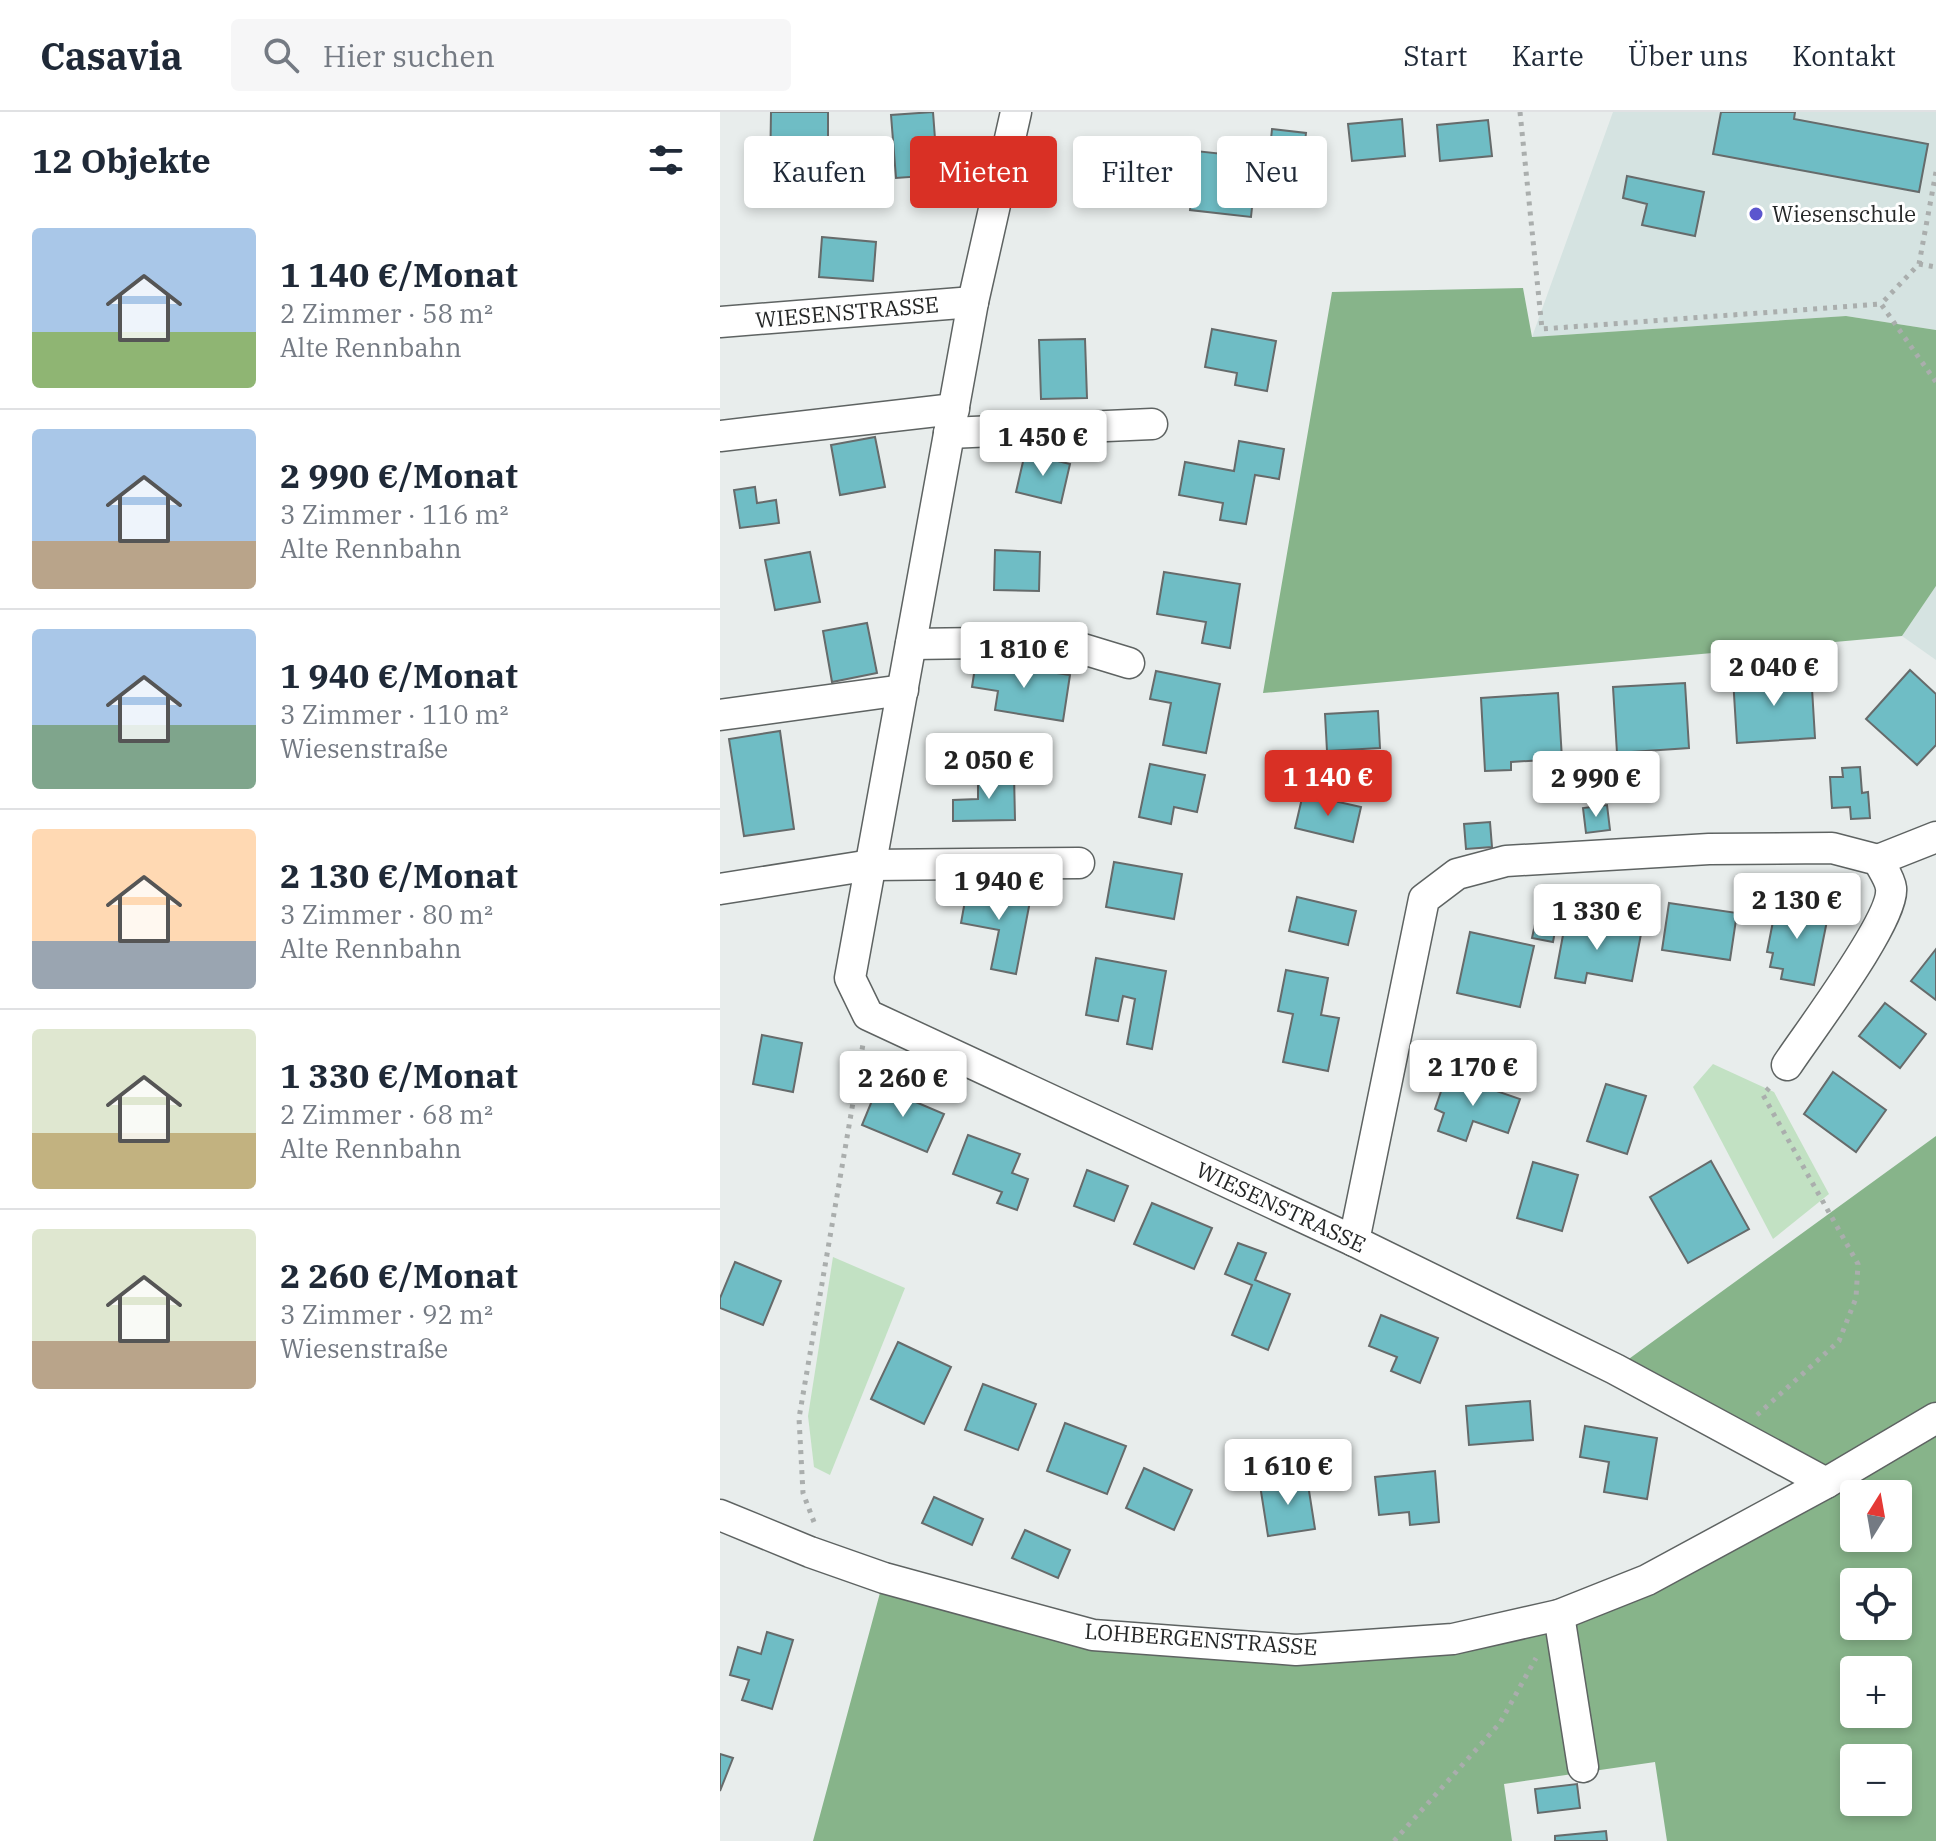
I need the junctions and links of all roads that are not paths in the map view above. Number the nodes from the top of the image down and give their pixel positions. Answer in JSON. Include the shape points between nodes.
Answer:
{"nodes":[{"id":1,"x":1016,"y":112,"type":"edge"},
{"id":2,"x":973,"y":302,"type":"junction"},
{"id":3,"x":720,"y":322,"type":"edge"},
{"id":4,"x":952,"y":421,"type":"junction"},
{"id":5,"x":1152,"y":424,"type":"dead end"},
{"id":6,"x":720,"y":436,"type":"edge"},
{"id":7,"x":911,"y":644,"type":"junction"},
{"id":8,"x":1129,"y":663,"type":"dead end"},
{"id":9,"x":903,"y":690,"type":"junction"},
{"id":10,"x":720,"y":715,"type":"edge"},
{"id":11,"x":1936,"y":837,"type":"edge"},
{"id":12,"x":1878,"y":860,"type":"junction"},
{"id":13,"x":1079,"y":863,"type":"dead end"},
{"id":14,"x":871,"y":865,"type":"junction"},
{"id":15,"x":720,"y":889,"type":"edge"},
{"id":16,"x":1787,"y":1065,"type":"road end"},
{"id":17,"x":1354,"y":1241,"type":"junction"},
{"id":18,"x":1936,"y":1418,"type":"edge"},
{"id":19,"x":1826,"y":1483,"type":"junction"},
{"id":20,"x":720,"y":1515,"type":"edge"},
{"id":21,"x":1559,"y":1615,"type":"junction"},
{"id":22,"x":1583,"y":1767,"type":"dead end"}],
"edges":[{"from":1,"to":2,"type":"street","name":"WIESENSTRASSE"},
{"from":2,"to":3,"type":"street","name":"WIESENSTRASSE"},
{"from":2,"to":4,"type":"street","name":"WIESENSTRASSE"},
{"from":4,"to":5,"type":"street"},
{"from":4,"to":6,"type":"street"},
{"from":4,"to":7,"type":"street","name":"WIESENSTRASSE"},
{"from":7,"to":8,"type":"street","via":[[1060,642]]},
{"from":7,"to":9,"type":"street","name":"WIESENSTRASSE"},
{"from":9,"to":10,"type":"street"},
{"from":9,"to":14,"type":"street","name":"WIESENSTRASSE"},
{"from":11,"to":12,"type":"street"},
{"from":12,"to":16,"type":"street","via":[[1892,887],[1889,908]]},
{"from":12,"to":17,"type":"street","via":[[1832,848],[1709,849],[1506,861],[1457,874],[1424,899]]},
{"from":13,"to":14,"type":"street"},
{"from":14,"to":15,"type":"street"},
{"from":14,"to":17,"type":"street","name":"WIESENSTRASSE","via":[[850,978],[868,1015]]},
{"from":17,"to":19,"type":"street","name":"WIESENSTRASSE","via":[[1615,1369]]},
{"from":18,"to":19,"type":"street","name":"LOHBERGENSTRASSE"},
{"from":19,"to":21,"type":"street","name":"LOHBERGENSTRASSE","via":[[1647,1580]]},
{"from":20,"to":21,"type":"street","name":"LOHBERGENSTRASSE","via":[[884,1578],[1093,1635],[1296,1650],[1453,1639]]},
{"from":21,"to":22,"type":"street"}]}
